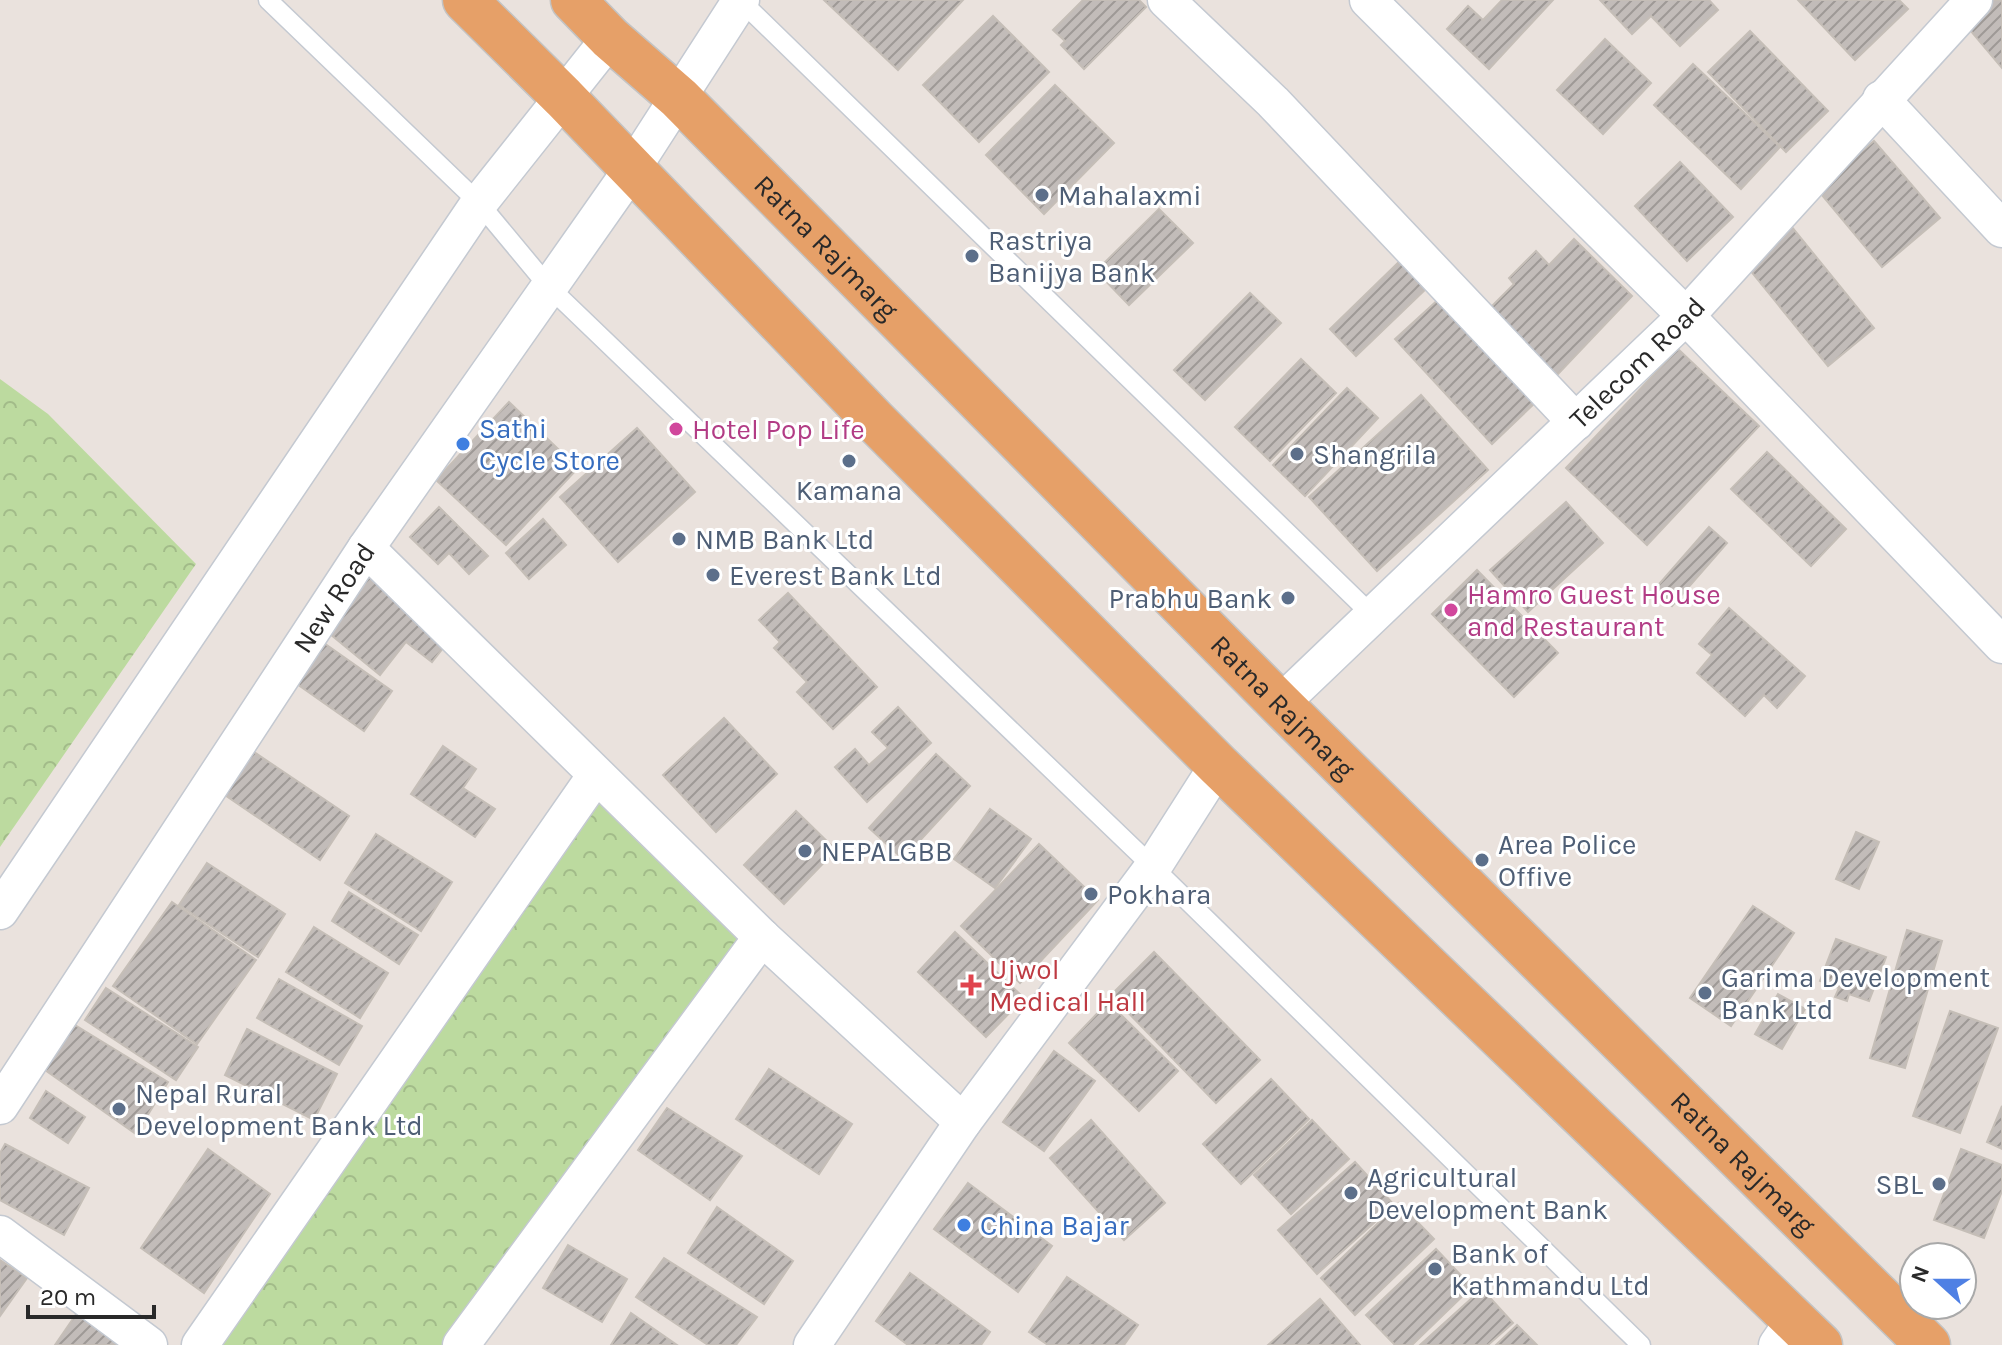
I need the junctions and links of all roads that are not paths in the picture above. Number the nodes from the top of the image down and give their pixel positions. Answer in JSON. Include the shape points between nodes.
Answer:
{"nodes":[{"id":1,"x":268,"y":0,"type":"edge"},
{"id":2,"x":465,"y":0,"type":"edge"},
{"id":3,"x":573,"y":0,"type":"edge"},
{"id":4,"x":740,"y":0,"type":"edge"},
{"id":5,"x":1166,"y":0,"type":"edge"},
{"id":6,"x":1368,"y":0,"type":"edge"},
{"id":7,"x":1974,"y":0,"type":"edge"},
{"id":8,"x":610,"y":38,"type":"junction"},
{"id":9,"x":564,"y":98,"type":"junction"},
{"id":10,"x":679,"y":98,"type":"junction"},
{"id":11,"x":1881,"y":99,"type":"junction"},
{"id":12,"x":632,"y":169,"type":"junction"},
{"id":13,"x":479,"y":203,"type":"junction"},
{"id":14,"x":2002,"y":229,"type":"edge"},
{"id":15,"x":548,"y":286,"type":"junction"},
{"id":16,"x":1686,"y":316,"type":"junction"},
{"id":17,"x":1576,"y":422,"type":"junction"},
{"id":18,"x":366,"y":548,"type":"junction"},
{"id":19,"x":1372,"y":615,"type":"junction"},
{"id":20,"x":2002,"y":645,"type":"edge"},
{"id":21,"x":1280,"y":704,"type":"junction"},
{"id":22,"x":1218,"y":765,"type":"junction"},
{"id":23,"x":596,"y":775,"type":"junction"},
{"id":24,"x":1153,"y":867,"type":"junction"},
{"id":25,"x":0,"y":911,"type":"edge"},
{"id":26,"x":762,"y":937,"type":"junction"},
{"id":27,"x":0,"y":1106,"type":"edge"},
{"id":28,"x":963,"y":1122,"type":"junction"},
{"id":29,"x":0,"y":1234,"type":"edge"},
{"id":30,"x":1797,"y":1336,"type":"edge"},
{"id":31,"x":149,"y":1345,"type":"edge"},
{"id":32,"x":200,"y":1345,"type":"edge"},
{"id":33,"x":461,"y":1345,"type":"edge"},
{"id":34,"x":812,"y":1345,"type":"edge"},
{"id":35,"x":1641,"y":1345,"type":"edge"},
{"id":36,"x":1928,"y":1345,"type":"edge"}],
"edges":[{"from":1,"to":13,"type":"lane"},
{"from":2,"to":9,"type":"highway"},
{"from":3,"to":8,"type":"highway","name":"Ratna Rajmarg"},
{"from":4,"to":10,"type":"street","name":"New Road"},
{"from":4,"to":19,"type":"lane"},
{"from":5,"to":17,"type":"street","via":[[1273,102]]},
{"from":6,"to":16,"type":"street"},
{"from":7,"to":11,"type":"street","name":"Telecom Road"},
{"from":8,"to":9,"type":"street"},
{"from":8,"to":10,"type":"highway","name":"Ratna Rajmarg"},
{"from":9,"to":12,"type":"highway"},
{"from":9,"to":13,"type":"street"},
{"from":10,"to":12,"type":"street","name":"New Road"},
{"from":10,"to":21,"type":"highway","name":"Ratna Rajmarg"},
{"from":11,"to":14,"type":"street"},
{"from":11,"to":16,"type":"street","name":"Telecom Road"},
{"from":12,"to":15,"type":"street","name":"New Road"},
{"from":12,"to":22,"type":"highway"},
{"from":13,"to":15,"type":"lane"},
{"from":13,"to":25,"type":"street"},
{"from":15,"to":18,"type":"street","name":"New Road"},
{"from":15,"to":24,"type":"lane"},
{"from":16,"to":17,"type":"street","name":"Telecom Road"},
{"from":16,"to":20,"type":"street"},
{"from":17,"to":19,"type":"street","name":"Telecom Road"},
{"from":18,"to":23,"type":"street"},
{"from":18,"to":27,"type":"street","name":"New Road"},
{"from":19,"to":21,"type":"street","name":"Telecom Road"},
{"from":21,"to":36,"type":"highway","name":"Ratna Rajmarg"},
{"from":22,"to":24,"type":"street"},
{"from":22,"to":30,"type":"highway"},
{"from":23,"to":26,"type":"street"},
{"from":23,"to":32,"type":"street"},
{"from":24,"to":28,"type":"street"},
{"from":24,"to":35,"type":"lane"},
{"from":26,"to":28,"type":"street"},
{"from":26,"to":33,"type":"street"},
{"from":28,"to":34,"type":"street"},
{"from":29,"to":31,"type":"street"}]}
